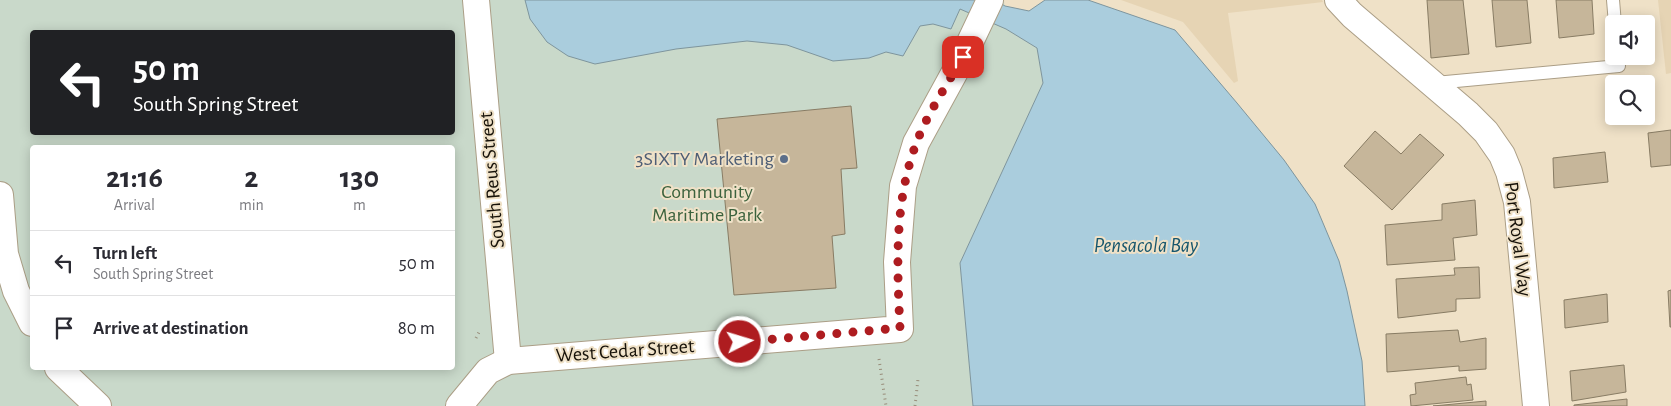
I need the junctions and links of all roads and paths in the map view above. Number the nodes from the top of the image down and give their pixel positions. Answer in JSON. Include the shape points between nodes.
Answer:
{"nodes":[{"id":1,"x":476,"y":0,"type":"edge"},
{"id":2,"x":990,"y":0,"type":"edge"},
{"id":3,"x":1338,"y":0,"type":"edge"},
{"id":4,"x":1614,"y":0,"type":"edge"},
{"id":5,"x":1615,"y":15,"type":"edge"},
{"id":6,"x":1368,"y":21,"type":"edge"},
{"id":7,"x":1619,"y":65,"type":"edge"},
{"id":8,"x":1432,"y":83,"type":"junction"},
{"id":9,"x":0,"y":195,"type":"edge"},
{"id":10,"x":30,"y":319,"type":"edge"},
{"id":11,"x":879,"y":359,"type":"dead end"},
{"id":12,"x":508,"y":360,"type":"junction"},
{"id":13,"x":60,"y":370,"type":"edge"},
{"id":14,"x":918,"y":379,"type":"dead end"},
{"id":15,"x":98,"y":406,"type":"edge"},
{"id":16,"x":459,"y":406,"type":"edge"},
{"id":17,"x":886,"y":406,"type":"edge"},
{"id":18,"x":915,"y":406,"type":"edge"},
{"id":19,"x":1536,"y":406,"type":"edge"}],
"edges":[{"from":1,"to":12,"type":"street","name":"South Reus Street"},
{"from":2,"to":12,"type":"street","name":"West Cedar Street","via":[[916,143],[903,186],[897,262],[900,328]]},
{"from":3,"to":6,"type":"street","name":"Port Royal Way"},
{"from":4,"to":5,"type":"lane"},
{"from":6,"to":8,"type":"street","name":"Port Royal Way"},
{"from":7,"to":8,"type":"lane"},
{"from":8,"to":19,"type":"street","name":"Port Royal Way","via":[[1486,132],[1509,172],[1517,202]]},
{"from":9,"to":10,"type":"street","via":[[5,254],[16,291]]},
{"from":11,"to":17,"type":"path"},
{"from":12,"to":16,"type":"street","name":"West Cedar Street","via":[[488,371]]},
{"from":13,"to":15,"type":"street"},
{"from":14,"to":18,"type":"path"}]}
